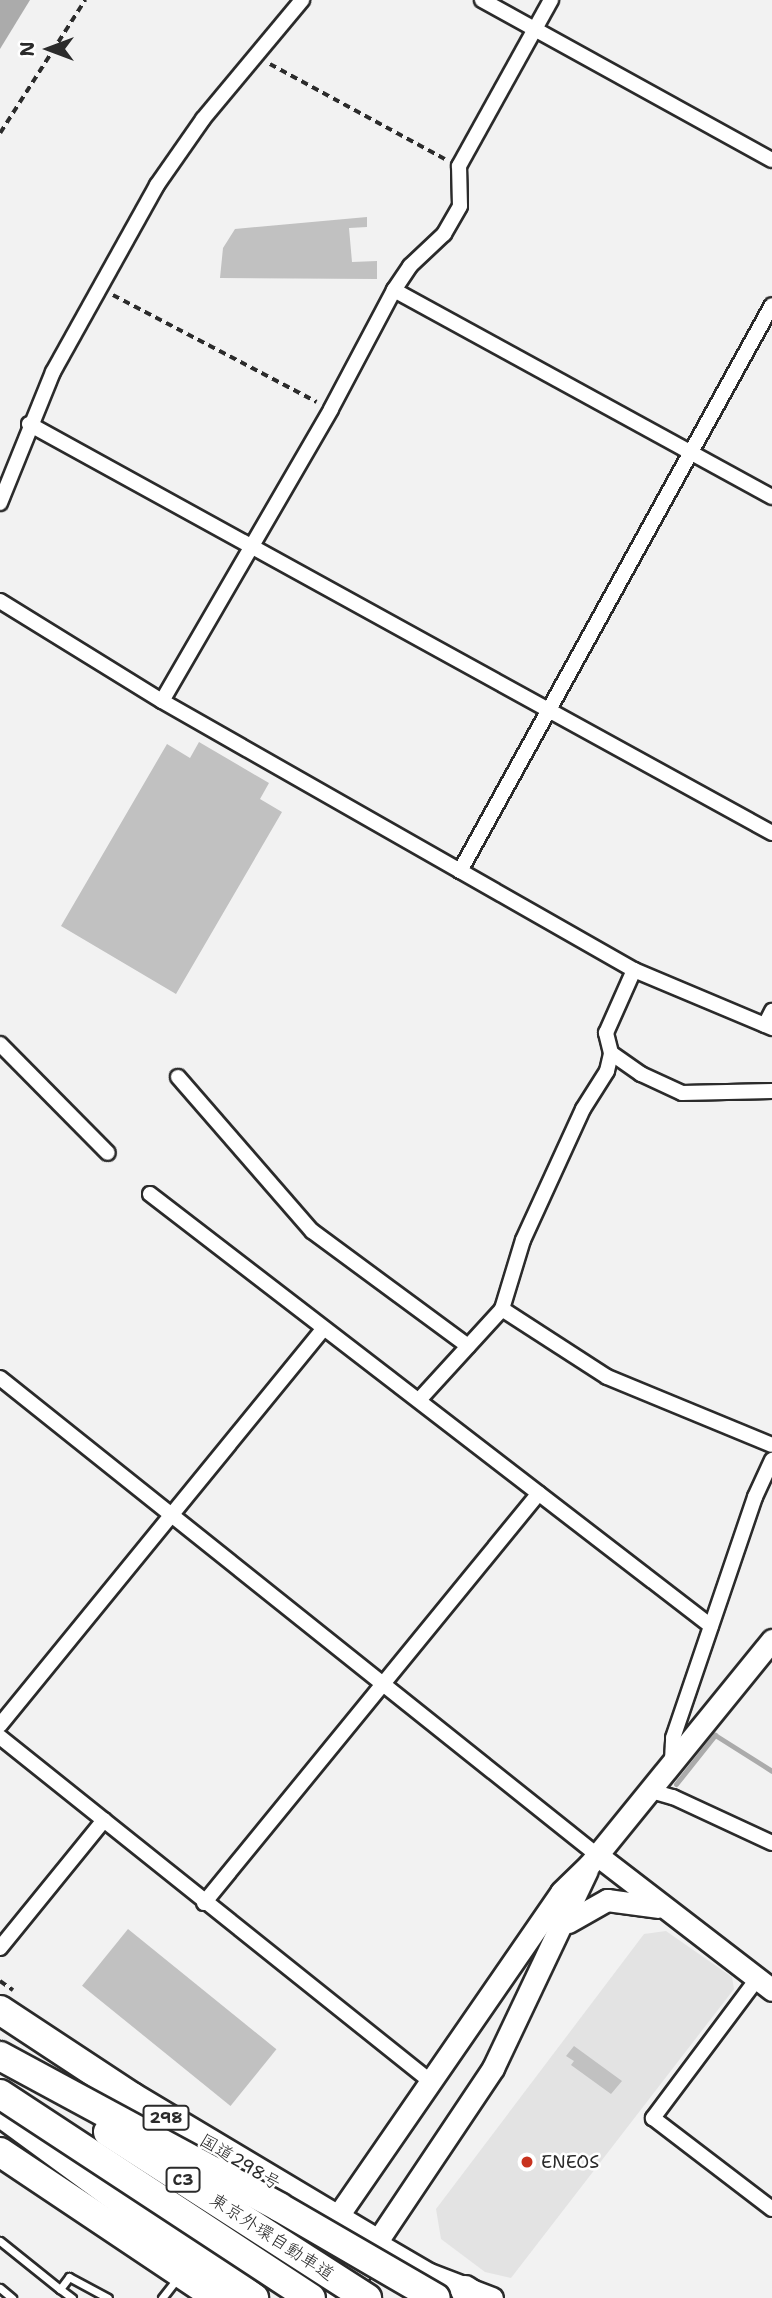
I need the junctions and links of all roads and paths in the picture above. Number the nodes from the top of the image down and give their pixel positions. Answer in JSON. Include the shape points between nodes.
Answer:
{"nodes":[{"id":1,"x":85,"y":0,"type":"edge"},
{"id":2,"x":302,"y":0,"type":"edge"},
{"id":3,"x":482,"y":0,"type":"edge"},
{"id":4,"x":551,"y":0,"type":"edge"},
{"id":5,"x":535,"y":29,"type":"junction"},
{"id":6,"x":255,"y":56,"type":"junction"},
{"id":7,"x":0,"y":133,"type":"edge"},
{"id":8,"x":772,"y":160,"type":"edge"},
{"id":9,"x":459,"y":166,"type":"junction"},
{"id":10,"x":98,"y":288,"type":"junction"},
{"id":11,"x":394,"y":289,"type":"junction"},
{"id":12,"x":772,"y":305,"type":"edge"},
{"id":13,"x":331,"y":409,"type":"junction"},
{"id":14,"x":29,"y":424,"type":"junction"},
{"id":15,"x":690,"y":452,"type":"junction"},
{"id":16,"x":772,"y":497,"type":"edge"},
{"id":17,"x":0,"y":503,"type":"edge"},
{"id":18,"x":252,"y":546,"type":"junction"},
{"id":19,"x":0,"y":601,"type":"edge"},
{"id":20,"x":162,"y":701,"type":"junction"},
{"id":21,"x":547,"y":709,"type":"junction"},
{"id":22,"x":772,"y":833,"type":"edge"},
{"id":23,"x":460,"y":871,"type":"junction"},
{"id":24,"x":634,"y":970,"type":"junction"},
{"id":25,"x":772,"y":1011,"type":"edge"},
{"id":26,"x":768,"y":1026,"type":"edge"},
{"id":27,"x":0,"y":1044,"type":"edge"},
{"id":28,"x":611,"y":1053,"type":"junction"},
{"id":29,"x":178,"y":1077,"type":"dead end"},
{"id":30,"x":772,"y":1091,"type":"edge"},
{"id":31,"x":108,"y":1153,"type":"dead end"},
{"id":32,"x":150,"y":1194,"type":"dead end"},
{"id":33,"x":502,"y":1309,"type":"junction"},
{"id":34,"x":324,"y":1328,"type":"junction"},
{"id":35,"x":468,"y":1346,"type":"junction"},
{"id":36,"x":0,"y":1378,"type":"edge"},
{"id":37,"x":419,"y":1400,"type":"junction"},
{"id":38,"x":772,"y":1445,"type":"edge"},
{"id":39,"x":772,"y":1460,"type":"edge"},
{"id":40,"x":539,"y":1493,"type":"junction"},
{"id":41,"x":170,"y":1516,"type":"junction"},
{"id":42,"x":711,"y":1626,"type":"junction"},
{"id":43,"x":772,"y":1640,"type":"edge"},
{"id":44,"x":382,"y":1687,"type":"junction"},
{"id":45,"x":0,"y":1725,"type":"edge"},
{"id":46,"x":0,"y":1737,"type":"edge"},
{"id":47,"x":672,"y":1760,"type":"junction"},
{"id":48,"x":648,"y":1790,"type":"junction"},
{"id":49,"x":104,"y":1820,"type":"junction"},
{"id":50,"x":772,"y":1843,"type":"edge"},
{"id":51,"x":593,"y":1860,"type":"junction"},
{"id":52,"x":204,"y":1903,"type":"junction"},
{"id":53,"x":663,"y":1908,"type":"junction"},
{"id":54,"x":560,"y":1932,"type":"junction"},
{"id":55,"x":0,"y":1948,"type":"edge"},
{"id":56,"x":764,"y":1985,"type":"edge"},
{"id":57,"x":0,"y":2010,"type":"edge"},
{"id":58,"x":0,"y":2056,"type":"edge"},
{"id":59,"x":0,"y":2062,"type":"edge"},
{"id":60,"x":430,"y":2081,"type":"junction"},
{"id":61,"x":0,"y":2094,"type":"edge"},
{"id":62,"x":132,"y":2097,"type":"junction"},
{"id":63,"x":0,"y":2112,"type":"edge"},
{"id":64,"x":0,"y":2135,"type":"edge"},
{"id":65,"x":0,"y":2152,"type":"edge"},
{"id":66,"x":772,"y":2208,"type":"edge"},
{"id":67,"x":335,"y":2220,"type":"junction"},
{"id":68,"x":0,"y":2241,"type":"edge"},
{"id":69,"x":376,"y":2243,"type":"junction"},
{"id":70,"x":173,"y":2268,"type":"junction"},
{"id":71,"x":0,"y":2288,"type":"edge"},
{"id":72,"x":60,"y":2289,"type":"junction"},
{"id":73,"x":301,"y":2293,"type":"edge"},
{"id":74,"x":471,"y":2294,"type":"edge"},
{"id":75,"x":12,"y":2298,"type":"edge"},
{"id":76,"x":72,"y":2298,"type":"edge"},
{"id":77,"x":108,"y":2298,"type":"edge"},
{"id":78,"x":162,"y":2298,"type":"edge"},
{"id":79,"x":218,"y":2298,"type":"edge"},
{"id":80,"x":254,"y":2298,"type":"edge"},
{"id":81,"x":339,"y":2298,"type":"edge"},
{"id":82,"x":367,"y":2298,"type":"edge"},
{"id":83,"x":436,"y":2298,"type":"edge"},
{"id":84,"x":492,"y":2298,"type":"edge"}],
"edges":[{"from":1,"to":7,"type":"path"},
{"from":2,"to":6,"type":"street"},
{"from":3,"to":5,"type":"street"},
{"from":4,"to":5,"type":"street"},
{"from":5,"to":8,"type":"street"},
{"from":5,"to":9,"type":"street"},
{"from":6,"to":9,"type":"path"},
{"from":6,"to":10,"type":"street","via":[[157,186]]},
{"from":9,"to":11,"type":"street","via":[[460,206],[444,234]]},
{"from":10,"to":13,"type":"path"},
{"from":10,"to":14,"type":"street"},
{"from":11,"to":13,"type":"street"},
{"from":11,"to":15,"type":"street"},
{"from":12,"to":15,"type":"street"},
{"from":13,"to":18,"type":"street"},
{"from":14,"to":17,"type":"street"},
{"from":14,"to":18,"type":"street"},
{"from":15,"to":16,"type":"street"},
{"from":15,"to":21,"type":"street"},
{"from":18,"to":20,"type":"street"},
{"from":18,"to":21,"type":"street"},
{"from":19,"to":20,"type":"street"},
{"from":20,"to":23,"type":"street"},
{"from":21,"to":22,"type":"street"},
{"from":21,"to":23,"type":"street"},
{"from":23,"to":24,"type":"street"},
{"from":24,"to":26,"type":"street"},
{"from":24,"to":28,"type":"street","via":[[606,1033]]},
{"from":25,"to":26,"type":"street"},
{"from":27,"to":31,"type":"street"},
{"from":28,"to":30,"type":"street","via":[[641,1074],[682,1093]]},
{"from":28,"to":33,"type":"street","via":[[607,1071],[583,1109],[523,1240]]},
{"from":29,"to":35,"type":"street","via":[[312,1231]]},
{"from":32,"to":34,"type":"street"},
{"from":33,"to":35,"type":"street"},
{"from":33,"to":38,"type":"street","via":[[607,1377]]},
{"from":34,"to":37,"type":"street"},
{"from":34,"to":41,"type":"street"},
{"from":35,"to":37,"type":"street"},
{"from":36,"to":41,"type":"street"},
{"from":37,"to":40,"type":"street"},
{"from":39,"to":42,"type":"street"},
{"from":40,"to":42,"type":"street"},
{"from":40,"to":44,"type":"street"},
{"from":41,"to":44,"type":"street"},
{"from":41,"to":45,"type":"street"},
{"from":42,"to":47,"type":"street","via":[[673,1738]]},
{"from":43,"to":47,"type":"street"},
{"from":44,"to":51,"type":"street"},
{"from":44,"to":52,"type":"street"},
{"from":46,"to":49,"type":"street"},
{"from":47,"to":48,"type":"street"},
{"from":48,"to":50,"type":"street"},
{"from":48,"to":51,"type":"street"},
{"from":49,"to":52,"type":"street"},
{"from":49,"to":55,"type":"street"},
{"from":51,"to":53,"type":"street"},
{"from":51,"to":54,"type":"street"},
{"from":51,"to":60,"type":"street","via":[[561,1892]]},
{"from":52,"to":60,"type":"street"},
{"from":53,"to":54,"type":"street","via":[[624,1900],[599,1901],[573,1917]]},
{"from":53,"to":56,"type":"street"},
{"from":54,"to":69,"type":"street","via":[[493,2068]]},
{"from":56,"to":66,"type":"street","via":[[653,2118]]},
{"from":57,"to":62,"type":"highway","name":"国道298号","number":"298"},
{"from":58,"to":83,"type":"highway","bridge":true},
{"from":59,"to":82,"type":"highway","name":"東京外環自動車道","number":"C3","bridge":true},
{"from":60,"to":67,"type":"street"},
{"from":61,"to":73,"type":"highway","name":"東京外環自動車道","number":"C3","bridge":true},
{"from":62,"to":67,"type":"highway","name":"国道298号","number":"298"},
{"from":62,"to":73,"type":"highway"},
{"from":63,"to":80,"type":"highway"},
{"from":64,"to":70,"type":"highway","via":[[142,2236]]},
{"from":65,"to":70,"type":"highway"},
{"from":67,"to":69,"type":"highway","name":"国道298号","number":"298"},
{"from":67,"to":73,"type":"highway"},
{"from":68,"to":72,"type":"lane"},
{"from":69,"to":74,"type":"street"},
{"from":69,"to":81,"type":"highway"},
{"from":70,"to":78,"type":"lane"},
{"from":70,"to":79,"type":"highway"},
{"from":71,"to":75,"type":"lane"},
{"from":72,"to":76,"type":"lane"},
{"from":72,"to":77,"type":"lane","via":[[69,2277]]},
{"from":74,"to":84,"type":"street"}]}
